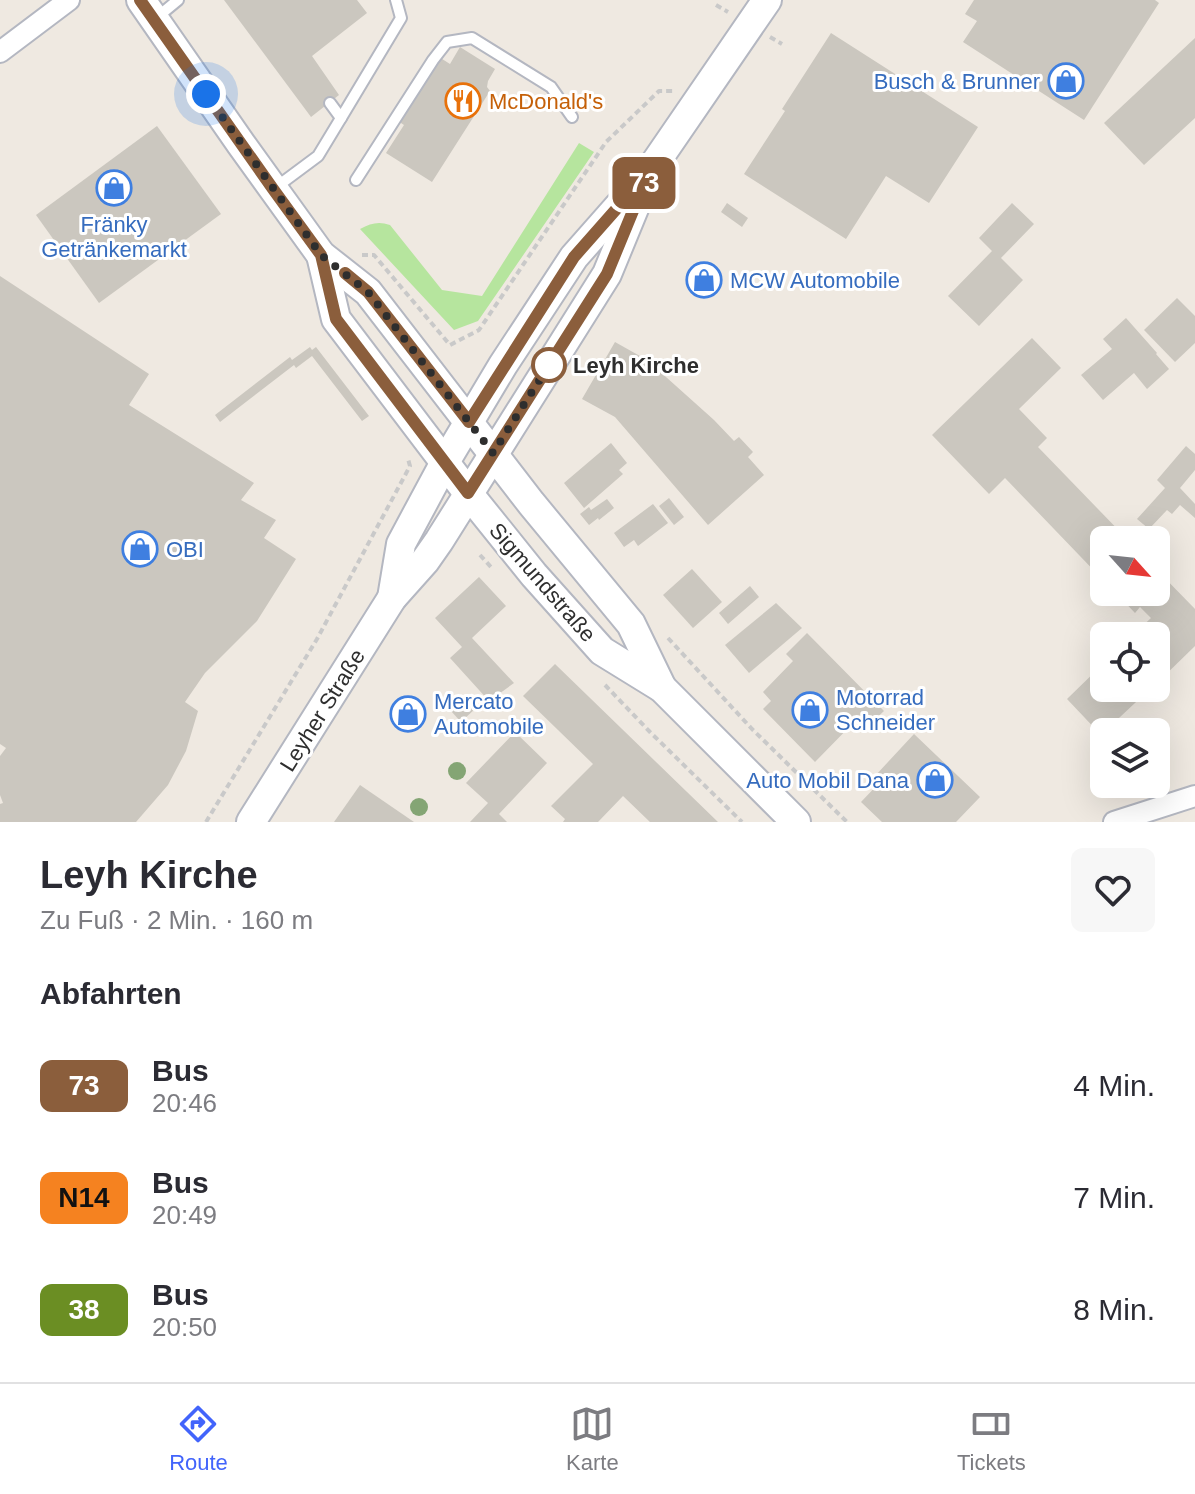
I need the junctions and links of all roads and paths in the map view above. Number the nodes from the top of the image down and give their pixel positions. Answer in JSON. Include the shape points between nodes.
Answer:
{"nodes":[{"id":1,"x":69,"y":0,"type":"edge"},
{"id":2,"x":178,"y":0,"type":"edge"},
{"id":3,"x":396,"y":0,"type":"edge"},
{"id":4,"x":767,"y":0,"type":"edge"},
{"id":5,"x":147,"y":10,"type":"edge"},
{"id":6,"x":0,"y":52,"type":"edge"},
{"id":7,"x":659,"y":91,"type":"dead end"},
{"id":8,"x":330,"y":103,"type":"dead end"},
{"id":9,"x":572,"y":117,"type":"dead end"},
{"id":10,"x":341,"y":118,"type":"junction"},
{"id":11,"x":649,"y":172,"type":"junction"},
{"id":12,"x":356,"y":180,"type":"dead end"},
{"id":13,"x":273,"y":189,"type":"junction"},
{"id":14,"x":321,"y":255,"type":"junction"},
{"id":15,"x":450,"y":345,"type":"dead end"},
{"id":16,"x":469,"y":422,"type":"junction"},
{"id":17,"x":407,"y":452,"type":"dead end"},
{"id":18,"x":493,"y":453,"type":"junction"},
{"id":19,"x":445,"y":462,"type":"junction"},
{"id":20,"x":468,"y":493,"type":"junction"},
{"id":21,"x":392,"y":598,"type":"junction"},
{"id":22,"x":660,"y":629,"type":"dead end"},
{"id":23,"x":662,"y":688,"type":"junction"},
{"id":24,"x":650,"y":732,"type":"dead end"},
{"id":25,"x":1195,"y":796,"type":"edge"},
{"id":26,"x":206,"y":822,"type":"edge"},
{"id":27,"x":251,"y":822,"type":"edge"},
{"id":28,"x":742,"y":822,"type":"edge"},
{"id":29,"x":796,"y":822,"type":"edge"},
{"id":30,"x":847,"y":822,"type":"edge"},
{"id":31,"x":1114,"y":822,"type":"edge"}],
"edges":[{"from":1,"to":6,"type":"street"},
{"from":2,"to":5,"type":"lane"},
{"from":3,"to":10,"type":"lane","via":[[401,18]]},
{"from":4,"to":11,"type":"main road","name":"Leyher Straße"},
{"from":5,"to":13,"type":"main road","name":"Sigmundstraße"},
{"from":7,"to":15,"type":"path","via":[[606,142],[479,330]]},
{"from":8,"to":10,"type":"lane"},
{"from":9,"to":12,"type":"lane","via":[[551,87],[472,38],[447,42]]},
{"from":10,"to":13,"type":"lane","via":[[318,156]]},
{"from":11,"to":16,"type":"main road","name":"Leyher Straße","via":[[574,257]]},
{"from":11,"to":18,"type":"main road","name":"Leyher Straße","via":[[607,274]]},
{"from":13,"to":14,"type":"main road","name":"Sigmundstraße"},
{"from":14,"to":16,"type":"main road","name":"Sigmundstraße","via":[[368,292]]},
{"from":14,"to":19,"type":"main road","name":"Sigmundstraße","via":[[336,319]]},
{"from":16,"to":18,"type":"main road","name":"Sigmundstraße"},
{"from":16,"to":19,"type":"main road","name":"Leyher Straße"},
{"from":17,"to":26,"type":"path","via":[[410,466],[356,572]]},
{"from":18,"to":20,"type":"main road","name":"Leyher Straße"},
{"from":18,"to":23,"type":"main road","name":"Sigmundstraße","via":[[631,624]]},
{"from":19,"to":20,"type":"main road","name":"Sigmundstraße"},
{"from":19,"to":21,"type":"main road","name":"Leyher Straße","via":[[401,544]]},
{"from":20,"to":21,"type":"main road","name":"Leyher Straße","via":[[425,561]]},
{"from":20,"to":23,"type":"main road","name":"Sigmundstraße","via":[[602,651]]},
{"from":21,"to":27,"type":"main road","name":"Leyher Straße"},
{"from":22,"to":30,"type":"path"},
{"from":23,"to":29,"type":"main road","name":"Sigmundstraße"},
{"from":24,"to":28,"type":"path"},
{"from":25,"to":31,"type":"street"}]}
